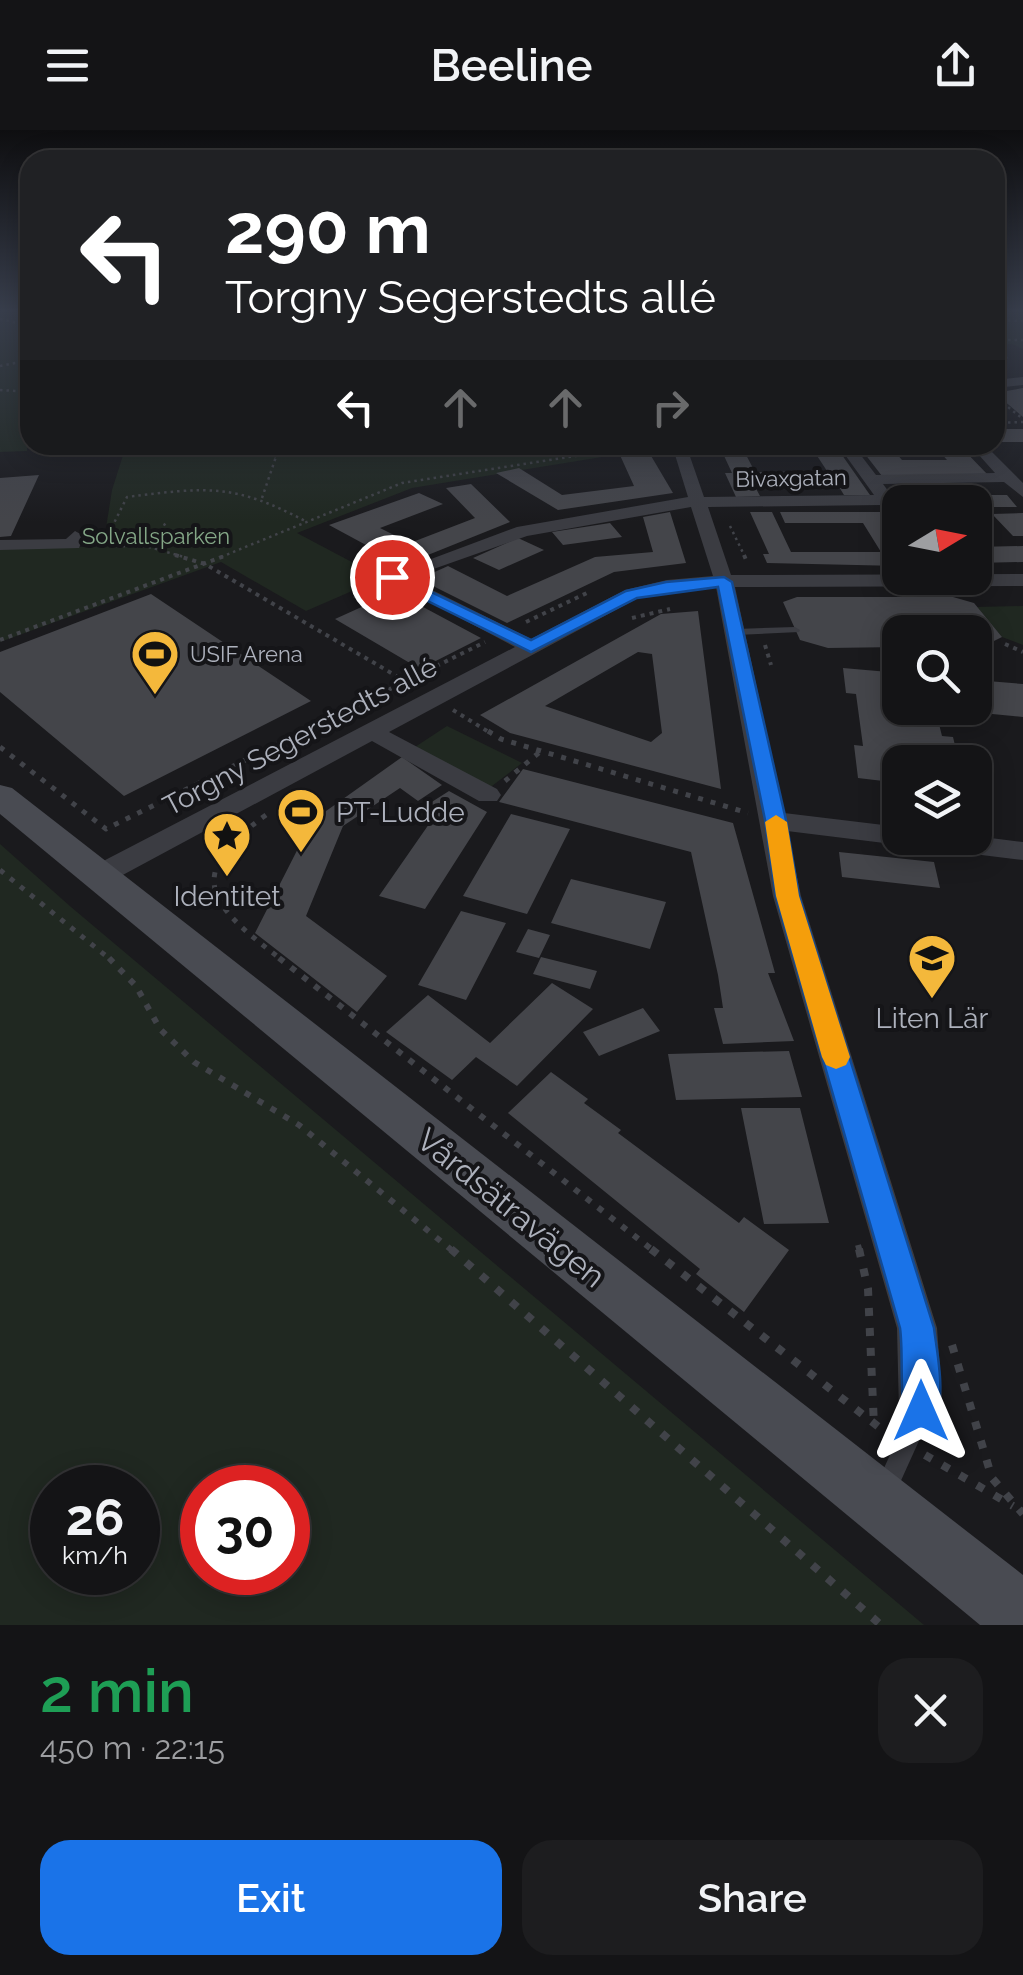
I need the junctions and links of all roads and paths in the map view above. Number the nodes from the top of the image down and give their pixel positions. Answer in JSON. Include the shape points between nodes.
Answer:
{"nodes":[{"id":1,"x":582,"y":455,"type":"edge"},
{"id":2,"x":682,"y":455,"type":"edge"},
{"id":3,"x":852,"y":455,"type":"edge"},
{"id":4,"x":987,"y":455,"type":"edge"},
{"id":5,"x":276,"y":457,"type":"edge"},
{"id":6,"x":1008,"y":478,"type":"junction"},
{"id":7,"x":870,"y":480,"type":"junction"},
{"id":8,"x":1023,"y":492,"type":"edge"},
{"id":9,"x":882,"y":496,"type":"edge"},
{"id":10,"x":262,"y":498,"type":"junction"},
{"id":11,"x":882,"y":500,"type":"edge"},
{"id":12,"x":697,"y":502,"type":"junction"},
{"id":13,"x":167,"y":521,"type":"dead end"},
{"id":14,"x":307,"y":522,"type":"junction"},
{"id":15,"x":75,"y":536,"type":"dead end"},
{"id":16,"x":0,"y":545,"type":"edge"},
{"id":17,"x":103,"y":546,"type":"dead end"},
{"id":18,"x":149,"y":546,"type":"dead end"},
{"id":19,"x":992,"y":580,"type":"edge"},
{"id":20,"x":1023,"y":580,"type":"edge"},
{"id":21,"x":882,"y":582,"type":"edge"},
{"id":22,"x":727,"y":589,"type":"junction"},
{"id":23,"x":630,"y":618,"type":"dead end"},
{"id":24,"x":796,"y":630,"type":"dead end"},
{"id":25,"x":736,"y":632,"type":"junction"},
{"id":26,"x":0,"y":640,"type":"edge"},
{"id":27,"x":1005,"y":644,"type":"dead end"},
{"id":28,"x":531,"y":647,"type":"junction"},
{"id":29,"x":1023,"y":652,"type":"edge"},
{"id":30,"x":372,"y":732,"type":"junction"},
{"id":31,"x":0,"y":747,"type":"edge"},
{"id":32,"x":541,"y":751,"type":"dead end"},
{"id":33,"x":0,"y":796,"type":"edge"},
{"id":34,"x":488,"y":796,"type":"joint"},
{"id":35,"x":268,"y":812,"type":"dead end"},
{"id":36,"x":776,"y":820,"type":"junction"},
{"id":37,"x":882,"y":834,"type":"edge"},
{"id":38,"x":992,"y":847,"type":"edge"},
{"id":39,"x":1023,"y":851,"type":"edge"},
{"id":40,"x":101,"y":853,"type":"junction"},
{"id":41,"x":0,"y":870,"type":"edge"},
{"id":42,"x":921,"y":1411,"type":"joint"},
{"id":43,"x":906,"y":1444,"type":"junction"},
{"id":44,"x":879,"y":1502,"type":"junction"},
{"id":45,"x":1013,"y":1506,"type":"dead end"},
{"id":46,"x":1023,"y":1617,"type":"edge"},
{"id":47,"x":881,"y":1625,"type":"edge"}],
"edges":[{"from":1,"to":14,"type":"path","via":[[402,483]]},
{"from":2,"to":12,"type":"street"},
{"from":3,"to":7,"type":"street"},
{"from":4,"to":6,"type":"street"},
{"from":5,"to":10,"type":"path"},
{"from":6,"to":7,"type":"street"},
{"from":6,"to":8,"type":"street"},
{"from":7,"to":9,"type":"street"},
{"from":10,"to":14,"type":"path"},
{"from":10,"to":17,"type":"path","via":[[195,490],[127,496]]},
{"from":11,"to":12,"type":"street","name":"Bivaxgatan"},
{"from":12,"to":22,"type":"street"},
{"from":12,"to":28,"type":"street","via":[[523,531],[392,577]]},
{"from":13,"to":18,"type":"path"},
{"from":14,"to":26,"type":"path"},
{"from":15,"to":16,"type":"street","via":[[72,544]]},
{"from":19,"to":20,"type":"street","name":"Torgny Segerstedts allé"},
{"from":21,"to":22,"type":"street","name":"Torgny Segerstedts allé"},
{"from":22,"to":23,"type":"path"},
{"from":22,"to":25,"type":"street"},
{"from":22,"to":28,"type":"street","name":"Torgny Segerstedts allé","via":[[666,586],[632,594]]},
{"from":24,"to":25,"type":"lane"},
{"from":25,"to":36,"type":"street"},
{"from":27,"to":29,"type":"path"},
{"from":28,"to":30,"type":"street","name":"Torgny Segerstedts allé"},
{"from":30,"to":34,"type":"street"},
{"from":30,"to":40,"type":"street","name":"Torgny Segerstedts allé"},
{"from":31,"to":40,"type":"path"},
{"from":32,"to":34,"type":"path"},
{"from":33,"to":40,"type":"main road","name":"Vårdsätravägen"},
{"from":35,"to":43,"type":"path","via":[[218,858],[215,896],[230,920],[874,1426]]},
{"from":36,"to":37,"type":"street"},
{"from":36,"to":42,"type":"street","via":[[788,896],[917,1328]]},
{"from":38,"to":39,"type":"street"},
{"from":40,"to":44,"type":"main road","name":"Vårdsätravägen"},
{"from":41,"to":47,"type":"path","via":[[97,946],[194,1062],[299,1126],[437,1237]]},
{"from":42,"to":43,"type":"lane"},
{"from":43,"to":44,"type":"lane"},
{"from":43,"to":45,"type":"path"},
{"from":44,"to":46,"type":"main road","name":"Vårdsätravägen"}]}
